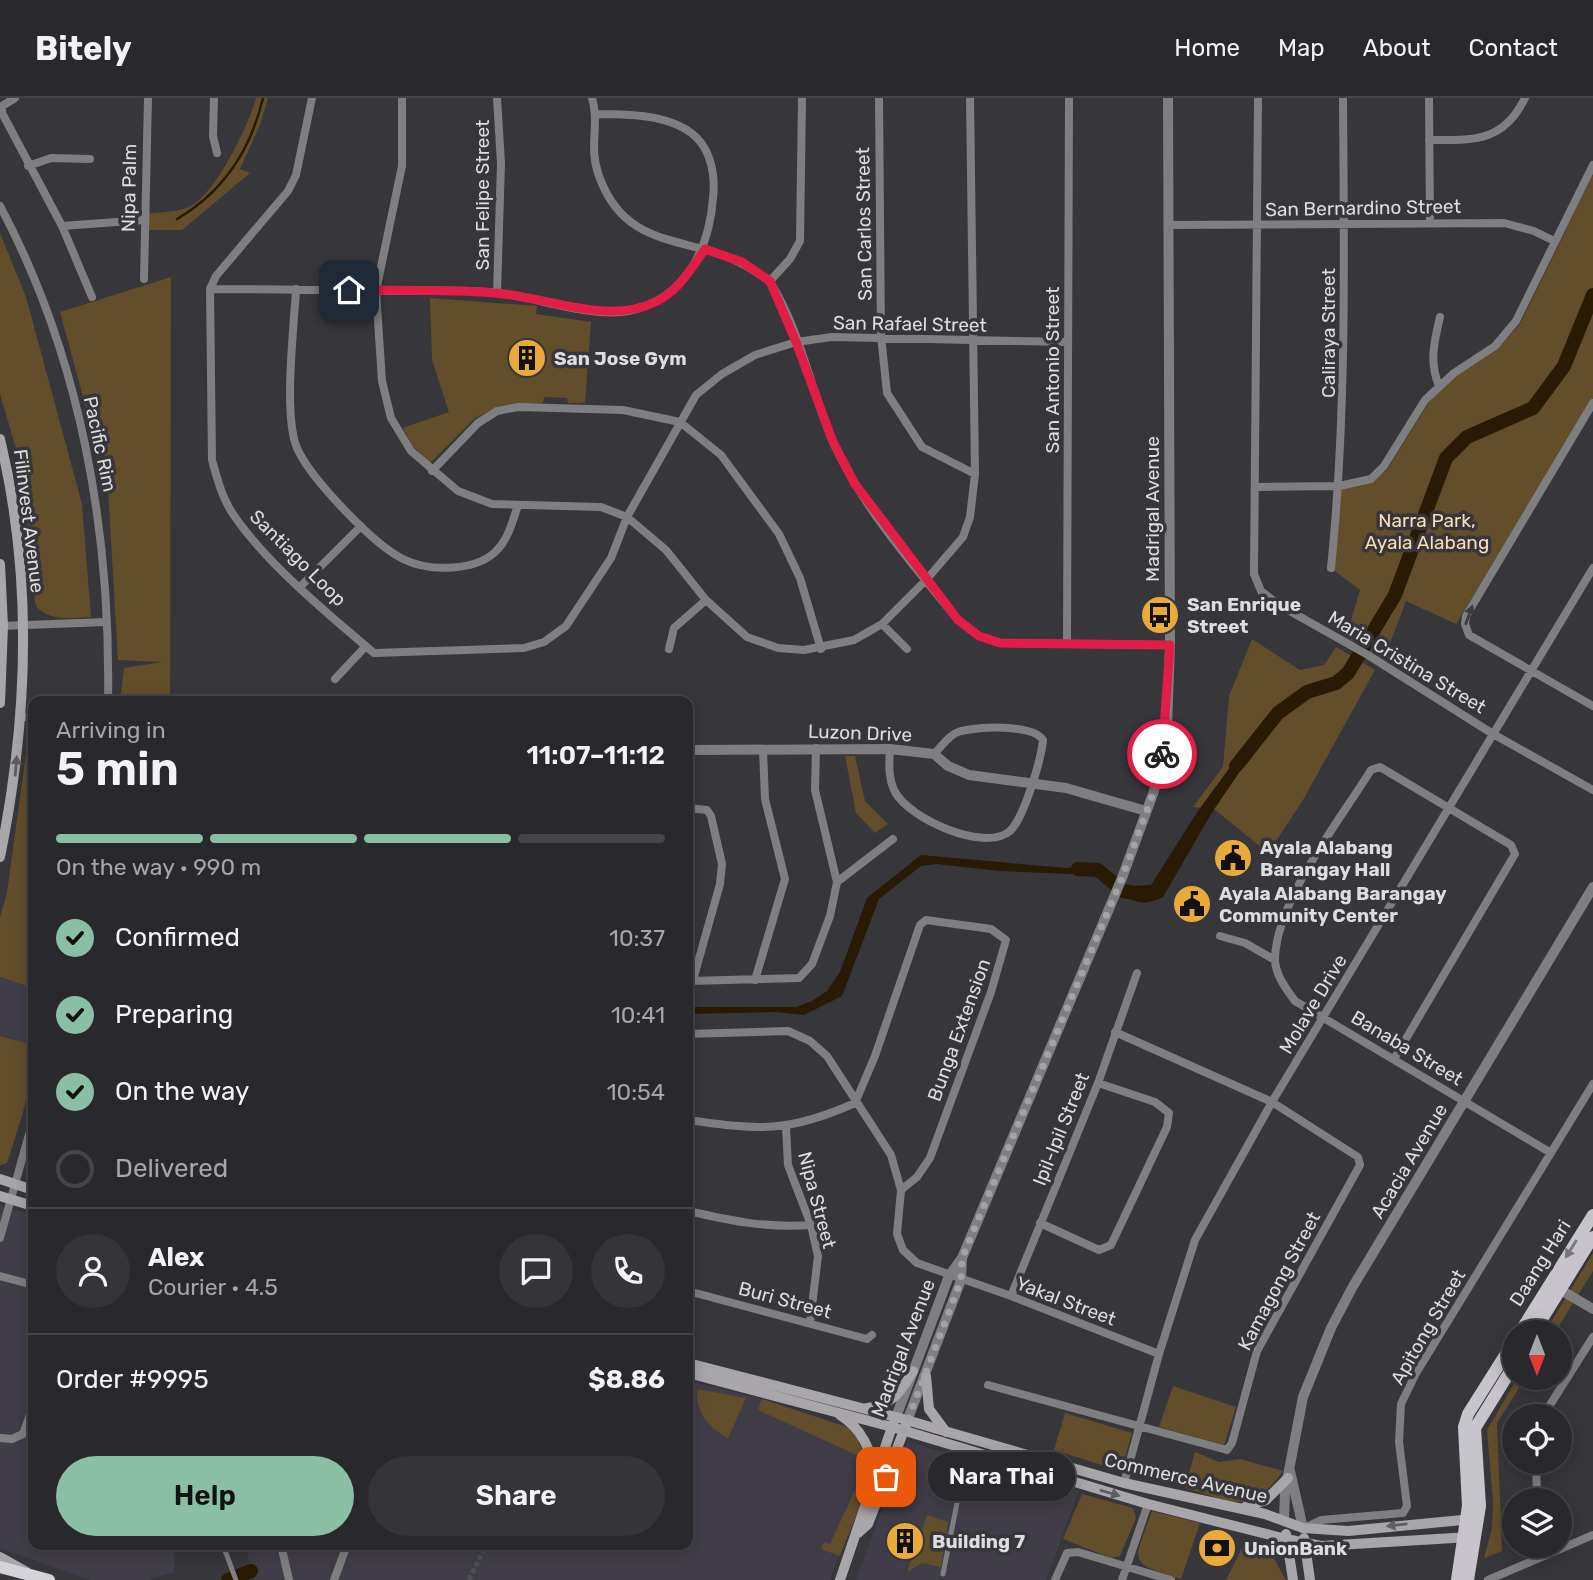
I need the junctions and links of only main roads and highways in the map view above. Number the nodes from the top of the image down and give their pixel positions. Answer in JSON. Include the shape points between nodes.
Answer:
{"nodes":[{"id":1,"x":0,"y":439,"type":"edge"},
{"id":2,"x":0,"y":564,"type":"edge"},
{"id":3,"x":1,"y":626,"type":"edge"},
{"id":4,"x":0,"y":703,"type":"edge"},
{"id":5,"x":0,"y":857,"type":"edge"},
{"id":6,"x":9,"y":1180,"type":"edge"},
{"id":7,"x":28,"y":1188,"type":"edge"},
{"id":8,"x":4,"y":1197,"type":"edge"},
{"id":9,"x":28,"y":1204,"type":"edge"},
{"id":10,"x":1593,"y":1215,"type":"edge"},
{"id":11,"x":1593,"y":1237,"type":"edge"},
{"id":12,"x":1555,"y":1287,"type":"junction"},
{"id":13,"x":1529,"y":1320,"type":"edge"},
{"id":14,"x":1540,"y":1320,"type":"edge"},
{"id":15,"x":1502,"y":1361,"type":"edge"},
{"id":16,"x":693,"y":1364,"type":"edge"},
{"id":17,"x":913,"y":1371,"type":"road end"},
{"id":18,"x":693,"y":1374,"type":"edge"},
{"id":19,"x":926,"y":1376,"type":"road end"},
{"id":20,"x":1502,"y":1384,"type":"edge"},
{"id":21,"x":861,"y":1409,"type":"junction"},
{"id":22,"x":835,"y":1412,"type":"junction"},
{"id":23,"x":900,"y":1424,"type":"junction"},
{"id":24,"x":948,"y":1434,"type":"junction"},
{"id":25,"x":1289,"y":1474,"type":"road end"},
{"id":26,"x":873,"y":1482,"type":"junction"},
{"id":27,"x":1237,"y":1508,"type":"junction"},
{"id":28,"x":1465,"y":1519,"type":"junction"},
{"id":29,"x":1284,"y":1520,"type":"junction"},
{"id":30,"x":1479,"y":1520,"type":"junction"},
{"id":31,"x":1303,"y":1528,"type":"junction"},
{"id":32,"x":858,"y":1533,"type":"junction"},
{"id":33,"x":1461,"y":1537,"type":"junction"},
{"id":34,"x":1476,"y":1537,"type":"junction"},
{"id":35,"x":1286,"y":1539,"type":"junction"},
{"id":36,"x":1305,"y":1544,"type":"junction"},
{"id":37,"x":0,"y":1557,"type":"edge"},
{"id":38,"x":0,"y":1567,"type":"edge"},
{"id":39,"x":25,"y":1576,"type":"edge"},
{"id":40,"x":49,"y":1580,"type":"edge"},
{"id":41,"x":840,"y":1580,"type":"edge"},
{"id":42,"x":1293,"y":1580,"type":"edge"},
{"id":43,"x":1310,"y":1580,"type":"edge"},
{"id":44,"x":1457,"y":1580,"type":"edge"},
{"id":45,"x":1468,"y":1580,"type":"edge"}],
"edges":[{"from":5,"to":1,"type":"main road","name":"Filinvest Avenue","one_way":true,"via":[[14,789],[22,625],[14,523]]},
{"from":2,"to":3,"type":"main road","name":"Filinvest Avenue"},
{"from":3,"to":4,"type":"main road","name":"Filinvest Avenue"},
{"from":6,"to":7,"type":"main road"},
{"from":8,"to":9,"type":"main road"},
{"from":10,"to":12,"type":"main road","name":"Daang Hari","one_way":true},
{"from":11,"to":12,"type":"main road","name":"Daang Hari"},
{"from":12,"to":13,"type":"main road","name":"Daang Hari"},
{"from":12,"to":14,"type":"main road","name":"Daang Hari"},
{"from":15,"to":28,"type":"main road","via":[[1464,1427]]},
{"from":16,"to":21,"type":"main road","name":"Commerce Avenue"},
{"from":17,"to":21,"type":"main road","via":[[889,1402]]},
{"from":18,"to":22,"type":"main road","name":"Commerce Avenue"},
{"from":19,"to":24,"type":"main road","via":[[929,1409]]},
{"from":20,"to":30,"type":"main road","via":[[1475,1428]]},
{"from":21,"to":23,"type":"main road","name":"Commerce Avenue"},
{"from":22,"to":23,"type":"main road","name":"Commerce Avenue"},
{"from":22,"to":26,"type":"main road","via":[[854,1426],[867,1447]]},
{"from":23,"to":24,"type":"main road","name":"Commerce Avenue"},
{"from":23,"to":26,"type":"main road","name":"Madrigal Avenue"},
{"from":23,"to":32,"type":"main road","name":"Madrigal Avenue","via":[[868,1524]]},
{"from":23,"to":35,"type":"main road","name":"Commerce Avenue","one_way":true,"via":[[1148,1504]]},
{"from":24,"to":27,"type":"main road","name":"Commerce Avenue","via":[[1124,1483]]},
{"from":25,"to":27,"type":"main road","via":[[1266,1500]]},
{"from":26,"to":32,"type":"main road","name":"Madrigal Avenue"},
{"from":27,"to":29,"type":"main road","name":"Commerce Avenue"},
{"from":28,"to":30,"type":"main road","name":"Commerce Avenue"},
{"from":28,"to":31,"type":"main road","name":"Commerce Avenue","one_way":true,"via":[[1348,1531]]},
{"from":28,"to":33,"type":"main road"},
{"from":29,"to":31,"type":"main road","name":"Commerce Avenue"},
{"from":29,"to":35,"type":"main road","name":"Acacia Avenue"},
{"from":30,"to":34,"type":"main road"},
{"from":31,"to":36,"type":"main road","name":"Acacia Avenue"},
{"from":32,"to":41,"type":"main road","name":"Madrigal Avenue"},
{"from":33,"to":34,"type":"main road","name":"Commerce Avenue"},
{"from":33,"to":36,"type":"main road","name":"Commerce Avenue"},
{"from":33,"to":44,"type":"main road"},
{"from":34,"to":45,"type":"main road"},
{"from":35,"to":36,"type":"main road","name":"Commerce Avenue"},
{"from":35,"to":42,"type":"main road","name":"Acacia Avenue"},
{"from":36,"to":43,"type":"main road","name":"Acacia Avenue"},
{"from":37,"to":39,"type":"main road"},
{"from":38,"to":39,"type":"highway"},
{"from":39,"to":40,"type":"highway"}]}
